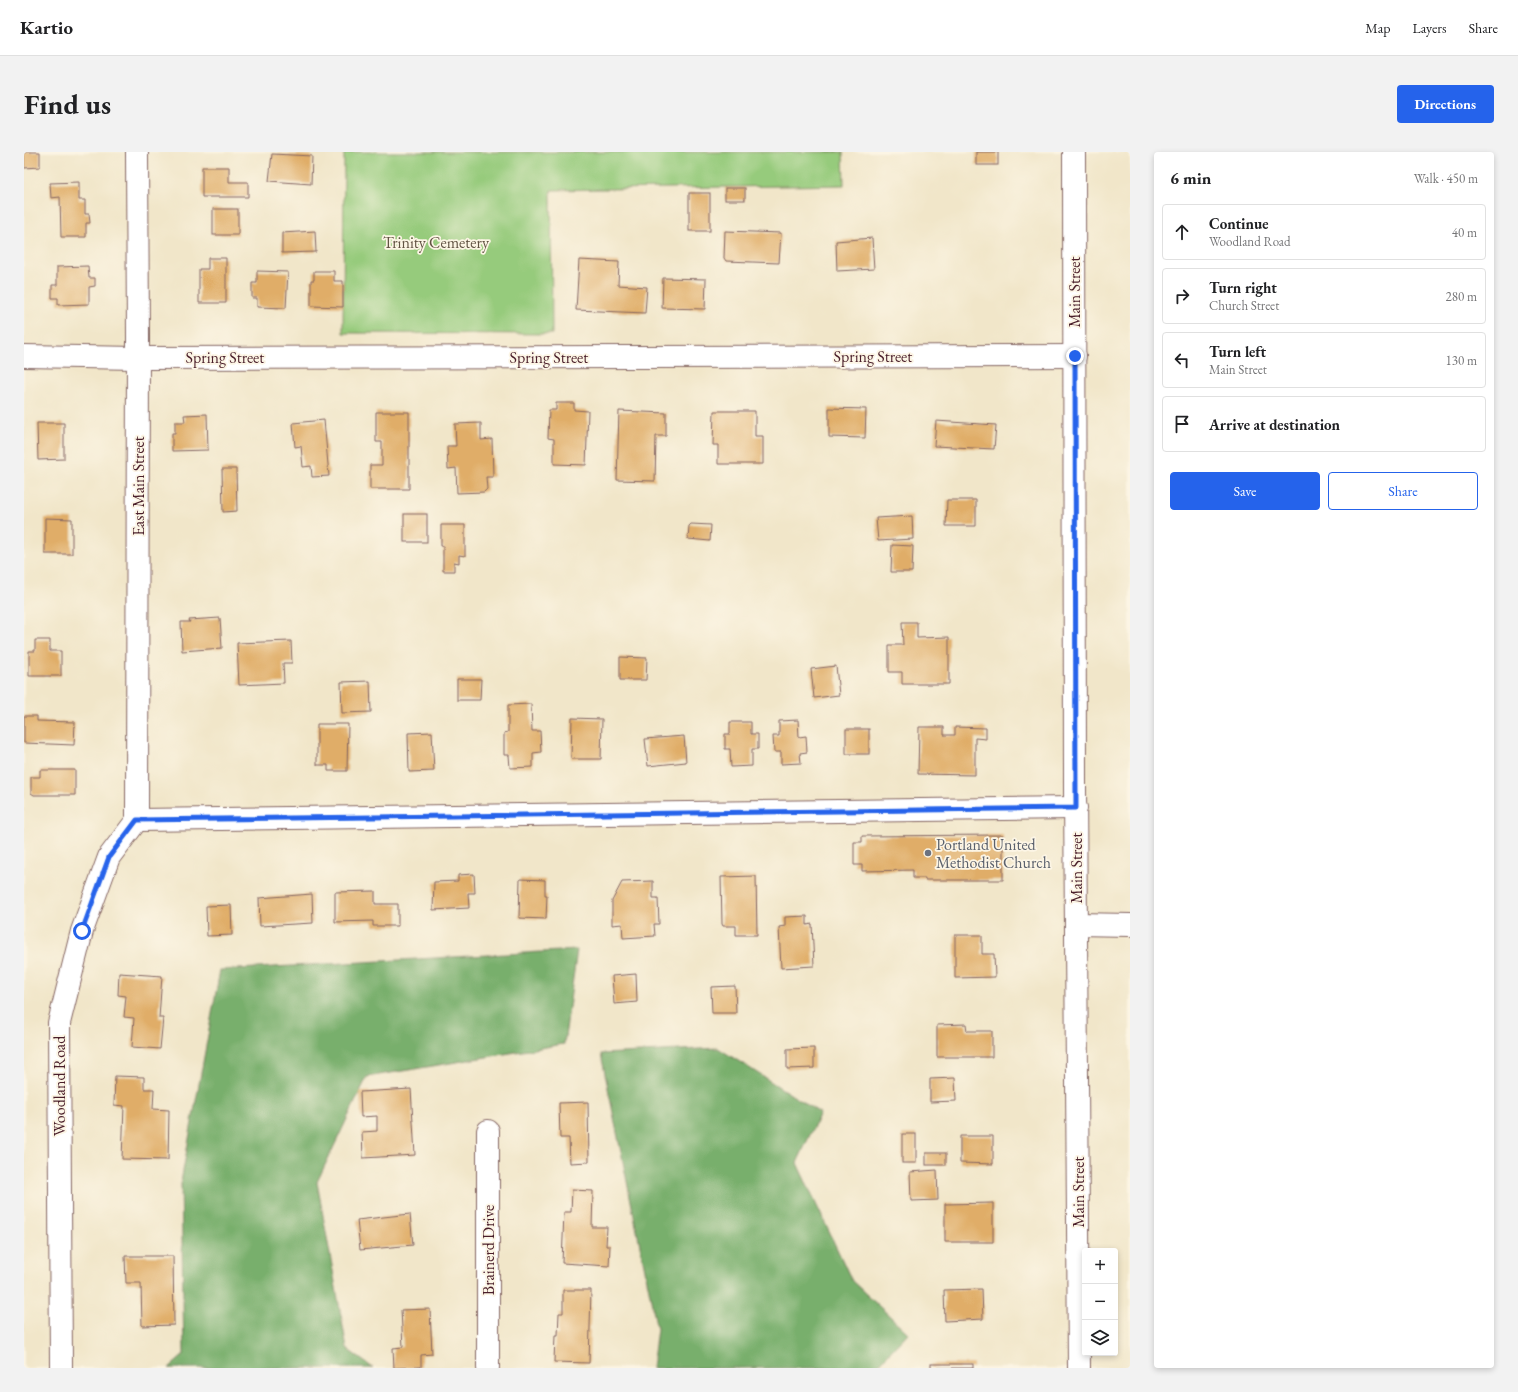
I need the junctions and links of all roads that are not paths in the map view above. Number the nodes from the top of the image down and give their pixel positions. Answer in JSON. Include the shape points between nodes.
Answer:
{"nodes":[{"id":1,"x":137,"y":152,"type":"edge"},
{"id":2,"x":1074,"y":152,"type":"edge"},
{"id":3,"x":24,"y":356,"type":"edge"},
{"id":4,"x":1075,"y":356,"type":"junction"},
{"id":5,"x":138,"y":358,"type":"junction"},
{"id":6,"x":1076,"y":808,"type":"junction"},
{"id":7,"x":137,"y":820,"type":"junction"},
{"id":8,"x":1076,"y":924,"type":"junction"},
{"id":9,"x":1130,"y":925,"type":"edge"},
{"id":10,"x":488,"y":1131,"type":"dead end"},
{"id":11,"x":61,"y":1368,"type":"edge"},
{"id":12,"x":488,"y":1368,"type":"edge"},
{"id":13,"x":1079,"y":1368,"type":"edge"}],
"edges":[{"from":1,"to":5,"type":"street","name":"East Main Street"},
{"from":2,"to":4,"type":"street","name":"Main Street"},
{"from":3,"to":5,"type":"street","name":"Spring Street"},
{"from":4,"to":5,"type":"street","name":"Spring Street"},
{"from":4,"to":6,"type":"street","name":"Main Street"},
{"from":5,"to":7,"type":"street","name":"East Main Street"},
{"from":6,"to":7,"type":"street"},
{"from":6,"to":8,"type":"street","name":"Main Street"},
{"from":7,"to":11,"type":"street","name":"Woodland Road","via":[[109,857],[82,931],[59,1023]]},
{"from":8,"to":9,"type":"street"},
{"from":8,"to":13,"type":"street","name":"Main Street"},
{"from":10,"to":12,"type":"street","name":"Brainerd Drive"}]}
